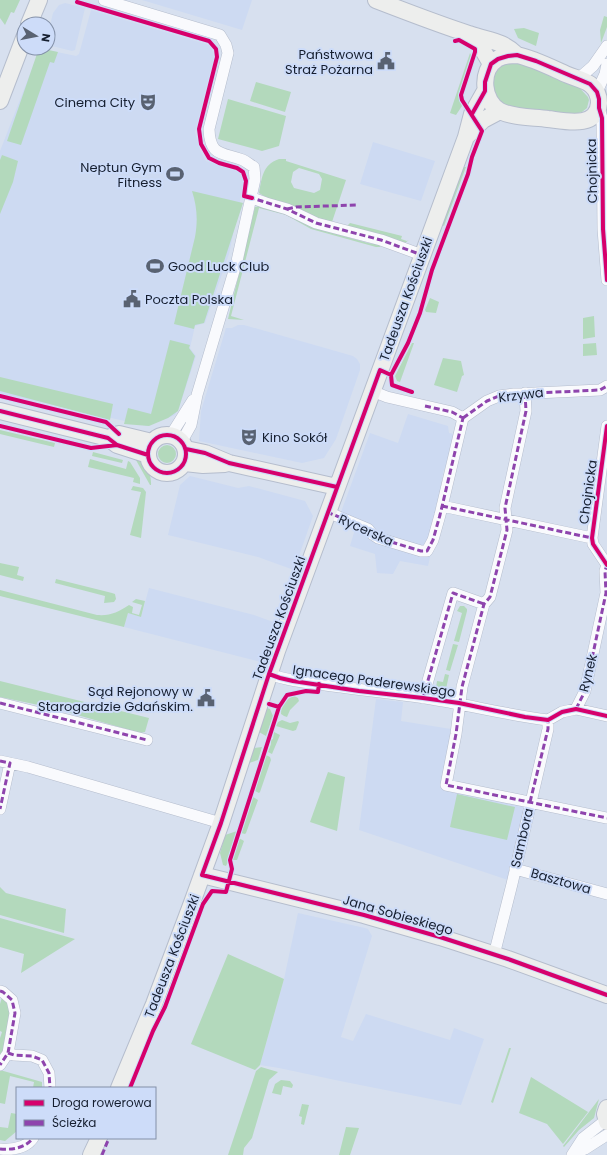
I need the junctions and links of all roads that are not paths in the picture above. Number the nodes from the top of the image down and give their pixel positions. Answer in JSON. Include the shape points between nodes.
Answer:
{"nodes":[{"id":1,"x":39,"y":0,"type":"edge"},
{"id":2,"x":104,"y":0,"type":"edge"},
{"id":3,"x":376,"y":0,"type":"edge"},
{"id":4,"x":32,"y":16,"type":"edge"},
{"id":5,"x":472,"y":35,"type":"junction"},
{"id":6,"x":607,"y":46,"type":"edge"},
{"id":7,"x":517,"y":55,"type":"junction"},
{"id":8,"x":17,"y":56,"type":"edge"},
{"id":9,"x":491,"y":64,"type":"junction"},
{"id":10,"x":607,"y":64,"type":"edge"},
{"id":11,"x":578,"y":79,"type":"junction"},
{"id":12,"x":485,"y":91,"type":"junction"},
{"id":13,"x":597,"y":92,"type":"junction"},
{"id":14,"x":0,"y":101,"type":"edge"},
{"id":15,"x":599,"y":108,"type":"junction"},
{"id":16,"x":500,"y":111,"type":"junction"},
{"id":17,"x":466,"y":137,"type":"junction"},
{"id":18,"x":252,"y":198,"type":"junction"},
{"id":19,"x":422,"y":255,"type":"junction"},
{"id":20,"x":607,"y":280,"type":"edge"},
{"id":21,"x":607,"y":386,"type":"edge"},
{"id":22,"x":372,"y":391,"type":"junction"},
{"id":23,"x":525,"y":393,"type":"junction"},
{"id":24,"x":0,"y":411,"type":"edge"},
{"id":25,"x":463,"y":418,"type":"junction"},
{"id":26,"x":607,"y":426,"type":"edge"},
{"id":27,"x":181,"y":447,"type":"junction"},
{"id":28,"x":150,"y":448,"type":"junction"},
{"id":29,"x":605,"y":462,"type":"edge"},
{"id":30,"x":337,"y":487,"type":"junction"},
{"id":31,"x":442,"y":506,"type":"junction"},
{"id":32,"x":328,"y":512,"type":"junction"},
{"id":33,"x":506,"y":520,"type":"junction"},
{"id":34,"x":592,"y":538,"type":"junction"},
{"id":35,"x":605,"y":563,"type":"edge"},
{"id":36,"x":484,"y":604,"type":"junction"},
{"id":37,"x":269,"y":674,"type":"junction"},
{"id":38,"x":424,"y":698,"type":"junction"},
{"id":39,"x":0,"y":703,"type":"edge"},
{"id":40,"x":459,"y":703,"type":"junction"},
{"id":41,"x":576,"y":709,"type":"junction"},
{"id":42,"x":607,"y":716,"type":"edge"},
{"id":43,"x":548,"y":720,"type":"junction"},
{"id":44,"x":147,"y":740,"type":"dead end"},
{"id":45,"x":5,"y":762,"type":"edge"},
{"id":46,"x":530,"y":802,"type":"junction"},
{"id":47,"x":0,"y":809,"type":"edge"},
{"id":48,"x":607,"y":818,"type":"edge"},
{"id":49,"x":221,"y":823,"type":"junction"},
{"id":50,"x":515,"y":868,"type":"junction"},
{"id":51,"x":202,"y":875,"type":"junction"},
{"id":52,"x":607,"y":894,"type":"edge"},
{"id":53,"x":494,"y":955,"type":"junction"},
{"id":54,"x":0,"y":991,"type":"edge"},
{"id":55,"x":607,"y":995,"type":"edge"},
{"id":56,"x":8,"y":1053,"type":"junction"},
{"id":57,"x":0,"y":1065,"type":"edge"},
{"id":58,"x":50,"y":1087,"type":"edge"},
{"id":59,"x":119,"y":1087,"type":"edge"},
{"id":60,"x":607,"y":1121,"type":"edge"},
{"id":61,"x":32,"y":1139,"type":"edge"},
{"id":62,"x":99,"y":1139,"type":"edge"},
{"id":63,"x":0,"y":1150,"type":"edge"},
{"id":64,"x":91,"y":1155,"type":"edge"},
{"id":65,"x":572,"y":1155,"type":"edge"}],
"edges":[{"from":1,"to":4,"type":"street"},
{"from":2,"to":18,"type":"street","via":[[220,35],[228,53],[209,129],[210,138],[217,152],[254,167]]},
{"from":3,"to":5,"type":"street"},
{"from":5,"to":7,"type":"street","via":[[496,41]]},
{"from":5,"to":9,"type":"street"},
{"from":6,"to":11,"type":"street","via":[[593,66]]},
{"from":7,"to":9,"type":"street","via":[[498,58]]},
{"from":7,"to":11,"type":"street"},
{"from":8,"to":14,"type":"street"},
{"from":9,"to":12,"type":"street","name":"Tadeusza Kościuszki"},
{"from":10,"to":13,"type":"street"},
{"from":11,"to":13,"type":"street","via":[[590,84]]},
{"from":12,"to":16,"type":"street"},
{"from":12,"to":17,"type":"street","name":"Tadeusza Kościuszki","via":[[472,114]]},
{"from":13,"to":15,"type":"street"},
{"from":15,"to":16,"type":"street","via":[[595,116],[576,123],[511,115]]},
{"from":15,"to":20,"type":"street","name":"Chojnicka","via":[[602,118],[603,235]]},
{"from":16,"to":17,"type":"street","name":"Tadeusza Kościuszki","via":[[483,120]]},
{"from":17,"to":19,"type":"street","name":"Tadeusza Kościuszki"},
{"from":18,"to":19,"type":"street","via":[[287,209],[316,223],[381,240]]},
{"from":18,"to":27,"type":"street","via":[[191,425]]},
{"from":19,"to":22,"type":"street","name":"Tadeusza Kościuszki"},
{"from":21,"to":23,"type":"street","name":"Krzywa","via":[[600,390]]},
{"from":22,"to":25,"type":"street","via":[[452,412]]},
{"from":22,"to":30,"type":"street","name":"Tadeusza Kościuszki"},
{"from":23,"to":25,"type":"street","name":"Krzywa","via":[[499,396]]},
{"from":23,"to":33,"type":"street","via":[[526,410],[505,508]]},
{"from":24,"to":28,"type":"street","via":[[108,438],[119,434]]},
{"from":25,"to":31,"type":"street","name":"Rycerska"},
{"from":26,"to":29,"type":"street","name":"Chojnicka"},
{"from":27,"to":28,"type":"street","via":[[164,435],[158,437]]},
{"from":27,"to":28,"type":"street","via":[[176,472],[164,473],[149,462]]},
{"from":27,"to":30,"type":"street","via":[[205,453],[228,463]]},
{"from":29,"to":34,"type":"street","name":"Chojnicka"},
{"from":30,"to":32,"type":"street","name":"Tadeusza Kościuszki"},
{"from":31,"to":32,"type":"street","name":"Rycerska","via":[[427,551],[378,538],[368,529]]},
{"from":31,"to":33,"type":"street"},
{"from":32,"to":37,"type":"street","name":"Tadeusza Kościuszki"},
{"from":33,"to":34,"type":"street"},
{"from":33,"to":36,"type":"street","via":[[507,530],[499,564],[490,597]]},
{"from":34,"to":35,"type":"street","name":"Chojnicka"},
{"from":35,"to":41,"type":"street","name":"Rynek","via":[[606,593],[585,691]]},
{"from":36,"to":38,"type":"street","via":[[453,594]]},
{"from":36,"to":40,"type":"street"},
{"from":37,"to":38,"type":"street","name":"Ignacego Paderewskiego","via":[[293,681]]},
{"from":37,"to":49,"type":"street","name":"Tadeusza Kościuszki"},
{"from":38,"to":40,"type":"street","name":"Ignacego Paderewskiego"},
{"from":39,"to":44,"type":"street"},
{"from":40,"to":43,"type":"street","name":"Ignacego Paderewskiego"},
{"from":40,"to":46,"type":"street","via":[[446,785]]},
{"from":41,"to":42,"type":"street","name":"Rynek"},
{"from":41,"to":43,"type":"street","name":"Rynek","via":[[562,712]]},
{"from":43,"to":46,"type":"street","name":"Sambora"},
{"from":45,"to":47,"type":"street"},
{"from":45,"to":49,"type":"street","via":[[28,766]]},
{"from":46,"to":48,"type":"street"},
{"from":46,"to":50,"type":"street","name":"Sambora"},
{"from":49,"to":51,"type":"street","name":"Tadeusza Kościuszki"},
{"from":50,"to":52,"type":"street","name":"Basztowa"},
{"from":50,"to":53,"type":"street","name":"Sambora"},
{"from":51,"to":53,"type":"street","name":"Jana Sobieskiego","via":[[364,915]]},
{"from":51,"to":59,"type":"street","name":"Tadeusza Kościuszki"},
{"from":53,"to":55,"type":"street","name":"Jana Sobieskiego"},
{"from":54,"to":56,"type":"street","via":[[12,1000],[15,1013]]},
{"from":56,"to":57,"type":"street"},
{"from":56,"to":58,"type":"street","via":[[42,1060],[49,1072]]},
{"from":60,"to":65,"type":"street","via":[[583,1138]]},
{"from":61,"to":63,"type":"street","via":[[18,1148]]},
{"from":62,"to":64,"type":"street"}]}
